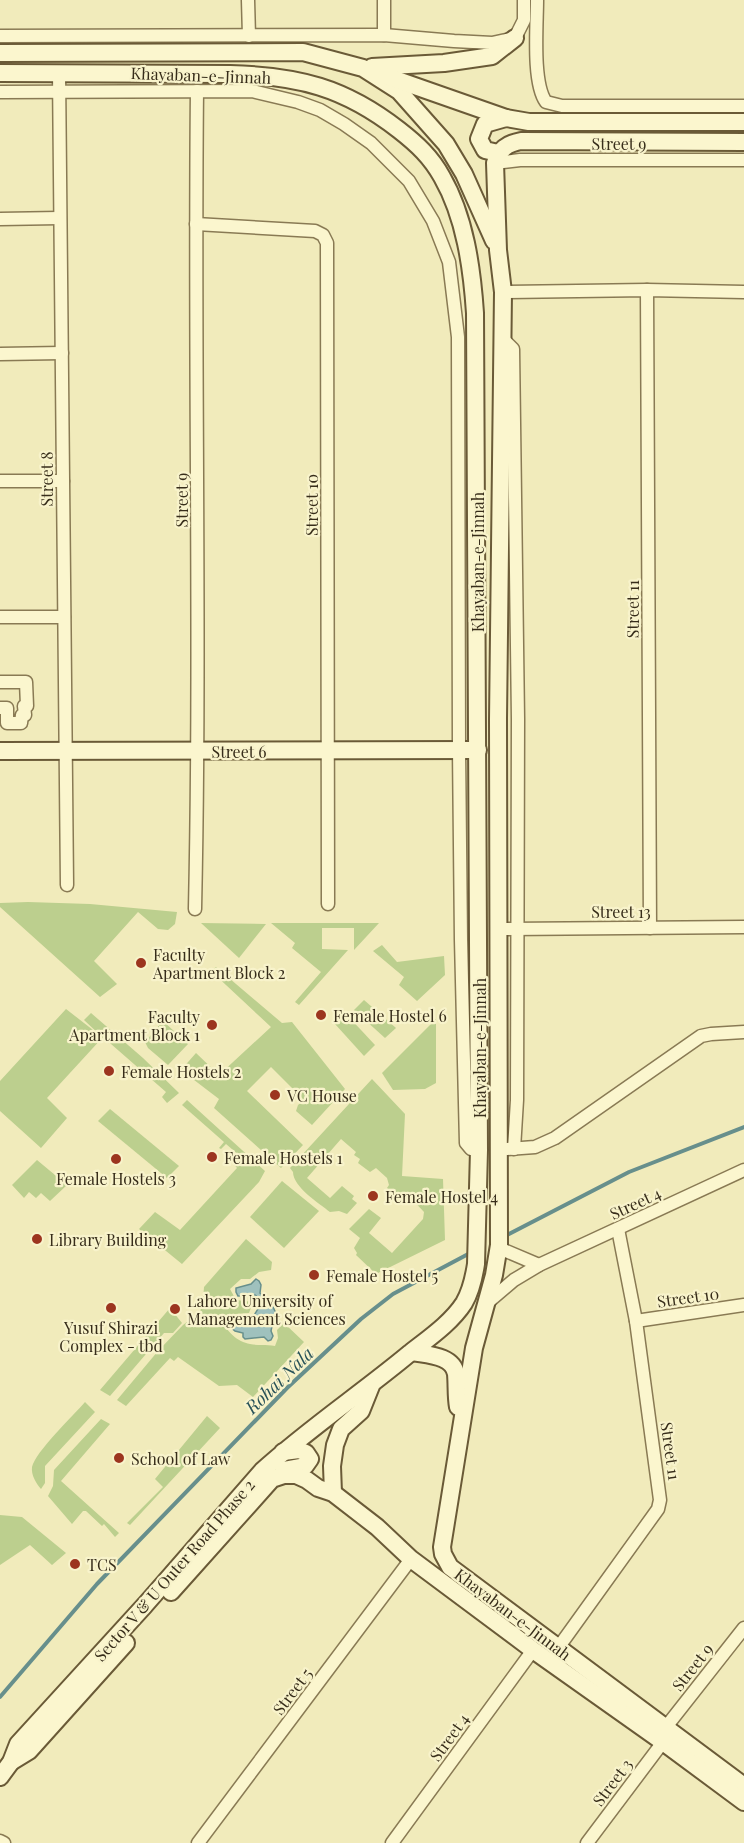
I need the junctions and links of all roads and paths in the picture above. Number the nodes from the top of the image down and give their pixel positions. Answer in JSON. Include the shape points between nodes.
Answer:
{"nodes":[{"id":1,"x":248,"y":0,"type":"edge"},
{"id":2,"x":384,"y":0,"type":"edge"},
{"id":3,"x":524,"y":0,"type":"edge"},
{"id":4,"x":537,"y":0,"type":"edge"},
{"id":5,"x":384,"y":34,"type":"junction"},
{"id":6,"x":0,"y":36,"type":"edge"},
{"id":7,"x":249,"y":36,"type":"junction"},
{"id":8,"x":514,"y":38,"type":"junction"},
{"id":9,"x":0,"y":53,"type":"edge"},
{"id":10,"x":363,"y":68,"type":"junction"},
{"id":11,"x":0,"y":73,"type":"edge"},
{"id":12,"x":59,"y":73,"type":"junction"},
{"id":13,"x":253,"y":83,"type":"junction"},
{"id":14,"x":197,"y":91,"type":"junction"},
{"id":15,"x":58,"y":92,"type":"junction"},
{"id":16,"x":0,"y":93,"type":"edge"},
{"id":17,"x":744,"y":106,"type":"edge"},
{"id":18,"x":506,"y":118,"type":"junction"},
{"id":19,"x":744,"y":122,"type":"edge"},
{"id":20,"x":744,"y":142,"type":"edge"},
{"id":21,"x":497,"y":158,"type":"junction"},
{"id":22,"x":744,"y":160,"type":"edge"},
{"id":23,"x":59,"y":218,"type":"junction"},
{"id":24,"x":0,"y":219,"type":"edge"},
{"id":25,"x":196,"y":224,"type":"junction"},
{"id":26,"x":498,"y":250,"type":"junction"},
{"id":27,"x":647,"y":290,"type":"junction"},
{"id":28,"x":503,"y":292,"type":"junction"},
{"id":29,"x":744,"y":292,"type":"edge"},
{"id":30,"x":458,"y":337,"type":"junction"},
{"id":31,"x":476,"y":337,"type":"junction"},
{"id":32,"x":502,"y":338,"type":"junction"},
{"id":33,"x":62,"y":353,"type":"junction"},
{"id":34,"x":0,"y":354,"type":"edge"},
{"id":35,"x":0,"y":481,"type":"edge"},
{"id":36,"x":63,"y":481,"type":"junction"},
{"id":37,"x":0,"y":617,"type":"edge"},
{"id":38,"x":64,"y":617,"type":"junction"},
{"id":39,"x":0,"y":682,"type":"edge"},
{"id":40,"x":0,"y":708,"type":"edge"},
{"id":41,"x":0,"y":713,"type":"edge"},
{"id":42,"x":498,"y":719,"type":"junction"},
{"id":43,"x":518,"y":719,"type":"junction"},
{"id":44,"x":0,"y":724,"type":"edge"},
{"id":45,"x":459,"y":749,"type":"junction"},
{"id":46,"x":478,"y":750,"type":"junction"},
{"id":47,"x":0,"y":751,"type":"edge"},
{"id":48,"x":64,"y":751,"type":"junction"},
{"id":49,"x":198,"y":751,"type":"junction"},
{"id":50,"x":328,"y":751,"type":"junction"},
{"id":51,"x":67,"y":885,"type":"dead end"},
{"id":52,"x":328,"y":904,"type":"dead end"},
{"id":53,"x":195,"y":909,"type":"dead end"},
{"id":54,"x":744,"y":927,"type":"edge"},
{"id":55,"x":517,"y":928,"type":"junction"},
{"id":56,"x":650,"y":928,"type":"junction"},
{"id":57,"x":498,"y":929,"type":"junction"},
{"id":58,"x":744,"y":1032,"type":"edge"},
{"id":59,"x":506,"y":1149,"type":"junction"},
{"id":60,"x":479,"y":1150,"type":"junction"},
{"id":61,"x":744,"y":1170,"type":"edge"},
{"id":62,"x":618,"y":1229,"type":"junction"},
{"id":63,"x":499,"y":1246,"type":"junction"},
{"id":64,"x":539,"y":1265,"type":"junction"},
{"id":65,"x":487,"y":1303,"type":"junction"},
{"id":66,"x":744,"y":1305,"type":"edge"},
{"id":67,"x":636,"y":1321,"type":"junction"},
{"id":68,"x":412,"y":1352,"type":"junction"},
{"id":69,"x":372,"y":1385,"type":"junction"},
{"id":70,"x":461,"y":1428,"type":"junction"},
{"id":71,"x":283,"y":1452,"type":"junction"},
{"id":72,"x":273,"y":1479,"type":"junction"},
{"id":73,"x":333,"y":1492,"type":"junction"},
{"id":74,"x":411,"y":1559,"type":"junction"},
{"id":75,"x":744,"y":1628,"type":"edge"},
{"id":76,"x":558,"y":1648,"type":"junction"},
{"id":77,"x":533,"y":1650,"type":"junction"},
{"id":78,"x":664,"y":1734,"type":"junction"},
{"id":79,"x":11,"y":1762,"type":"junction"},
{"id":80,"x":0,"y":1777,"type":"edge"},
{"id":81,"x":744,"y":1786,"type":"edge"},
{"id":82,"x":744,"y":1802,"type":"edge"},
{"id":83,"x":198,"y":1843,"type":"edge"},
{"id":84,"x":392,"y":1843,"type":"edge"},
{"id":85,"x":586,"y":1843,"type":"edge"}],
"edges":[{"from":1,"to":7,"type":"street"},
{"from":2,"to":5,"type":"street"},
{"from":3,"to":8,"type":"street","via":[[524,20]]},
{"from":4,"to":17,"type":"street","via":[[539,90],[546,102],[562,106]]},
{"from":5,"to":7,"type":"street"},
{"from":5,"to":8,"type":"street","via":[[492,43]]},
{"from":6,"to":7,"type":"street"},
{"from":8,"to":10,"type":"main road","via":[[492,56]]},
{"from":9,"to":10,"type":"main road","name":"Khayaban-e-Jinnah","via":[[303,51]]},
{"from":10,"to":18,"type":"main road"},
{"from":10,"to":26,"type":"main road","name":"Khayaban-e-Jinnah","via":[[399,91],[446,144]]},
{"from":11,"to":12,"type":"main road","name":"Khayaban-e-Jinnah"},
{"from":12,"to":13,"type":"main road","name":"Khayaban-e-Jinnah"},
{"from":12,"to":15,"type":"street","name":"Street 8"},
{"from":13,"to":14,"type":"street"},
{"from":13,"to":30,"type":"street","via":[[344,124],[371,143],[409,181],[433,221],[449,262]]},
{"from":13,"to":31,"type":"main road","name":"Khayaban-e-Jinnah","via":[[298,81],[320,86],[375,111],[422,148],[442,176],[455,204],[471,276]]},
{"from":14,"to":15,"type":"street"},
{"from":14,"to":25,"type":"street","name":"Street 9"},
{"from":15,"to":16,"type":"street"},
{"from":15,"to":23,"type":"street","name":"Street 8"},
{"from":18,"to":19,"type":"main road","via":[[528,122]]},
{"from":18,"to":21,"type":"main road","via":[[486,124],[478,139]]},
{"from":20,"to":21,"type":"main road","via":[[521,141],[508,143]]},
{"from":21,"to":22,"type":"street","name":"Street 9"},
{"from":21,"to":26,"type":"main road","name":"Khayaban-e-Jinnah"},
{"from":23,"to":24,"type":"street"},
{"from":23,"to":33,"type":"street","name":"Street 8"},
{"from":25,"to":49,"type":"street","name":"Street 9"},
{"from":25,"to":50,"type":"street","name":"Street 10","via":[[315,231],[327,243]]},
{"from":26,"to":28,"type":"main road","name":"Khayaban-e-Jinnah"},
{"from":27,"to":28,"type":"street"},
{"from":27,"to":29,"type":"street"},
{"from":27,"to":56,"type":"street","name":"Street 11"},
{"from":28,"to":32,"type":"main road","name":"Khayaban-e-Jinnah"},
{"from":30,"to":31,"type":"street"},
{"from":30,"to":45,"type":"street"},
{"from":31,"to":46,"type":"main road","name":"Khayaban-e-Jinnah"},
{"from":32,"to":42,"type":"main road","name":"Khayaban-e-Jinnah"},
{"from":32,"to":43,"type":"street","via":[[513,349]]},
{"from":33,"to":34,"type":"street"},
{"from":33,"to":36,"type":"street","name":"Street 8"},
{"from":35,"to":36,"type":"street"},
{"from":36,"to":38,"type":"street","name":"Street 8"},
{"from":37,"to":38,"type":"street"},
{"from":38,"to":48,"type":"street","name":"Street 8"},
{"from":39,"to":40,"type":"street","via":[[26,682],[27,706],[21,723],[7,723],[7,708]]},
{"from":41,"to":44,"type":"street"},
{"from":42,"to":43,"type":"street"},
{"from":42,"to":57,"type":"main road","name":"Khayaban-e-Jinnah"},
{"from":43,"to":55,"type":"street"},
{"from":45,"to":46,"type":"main road","name":"Street 6"},
{"from":45,"to":50,"type":"main road","name":"Street 6"},
{"from":45,"to":60,"type":"street","via":[[466,1143]]},
{"from":46,"to":60,"type":"main road","name":"Khayaban-e-Jinnah"},
{"from":47,"to":48,"type":"main road","name":"Street 6"},
{"from":48,"to":49,"type":"main road","name":"Street 6"},
{"from":48,"to":51,"type":"street","name":"Street 8"},
{"from":49,"to":50,"type":"main road","name":"Street 6"},
{"from":49,"to":53,"type":"street","name":"Street 9"},
{"from":50,"to":52,"type":"street","name":"Street 10"},
{"from":54,"to":56,"type":"street","name":"Street 13"},
{"from":55,"to":56,"type":"street","name":"Street 13"},
{"from":55,"to":57,"type":"street","name":"Street 13"},
{"from":55,"to":59,"type":"street","via":[[517,1100]]},
{"from":57,"to":59,"type":"main road","name":"Khayaban-e-Jinnah"},
{"from":58,"to":59,"type":"street","via":[[701,1036],[555,1138],[535,1147]]},
{"from":59,"to":63,"type":"main road","name":"Khayaban-e-Jinnah"},
{"from":60,"to":68,"type":"main road","name":"Khayaban-e-Jinnah","via":[[473,1282],[452,1318]]},
{"from":61,"to":62,"type":"street","name":"Street 4"},
{"from":62,"to":64,"type":"street","name":"Street 4"},
{"from":62,"to":67,"type":"street","name":"Street 11"},
{"from":63,"to":64,"type":"street"},
{"from":63,"to":65,"type":"main road","name":"Khayaban-e-Jinnah"},
{"from":64,"to":65,"type":"street","name":"Street 4","via":[[513,1280]]},
{"from":65,"to":70,"type":"main road","name":"Khayaban-e-Jinnah","via":[[474,1348]]},
{"from":66,"to":67,"type":"street","name":"Street 10"},
{"from":67,"to":76,"type":"street","name":"Street 11","via":[[660,1500],[658,1509]]},
{"from":68,"to":69,"type":"main road","name":"Khayaban-e-Jinnah"},
{"from":68,"to":70,"type":"main road","via":[[451,1363],[456,1374]]},
{"from":69,"to":71,"type":"main road","name":"Sector V & U Outer Road Phase 2"},
{"from":69,"to":73,"type":"main road","via":[[361,1411],[341,1429],[335,1445]]},
{"from":70,"to":76,"type":"main road","name":"Khayaban-e-Jinnah","via":[[442,1547],[446,1561]]},
{"from":71,"to":72,"type":"main road","via":[[299,1450],[309,1456],[309,1462],[284,1470]]},
{"from":71,"to":79,"type":"main road","name":"Sector V & U Outer Road Phase 2","via":[[261,1471],[146,1605],[18,1744]]},
{"from":72,"to":73,"type":"main road","name":"Khayaban-e-Jinnah","via":[[296,1475]]},
{"from":72,"to":79,"type":"main road","via":[[29,1751]]},
{"from":73,"to":74,"type":"main road","name":"Khayaban-e-Jinnah"},
{"from":74,"to":77,"type":"main road","name":"Khayaban-e-Jinnah"},
{"from":74,"to":83,"type":"street","name":"Street 5"},
{"from":75,"to":78,"type":"street","name":"Street 9"},
{"from":76,"to":78,"type":"main road","name":"Khayaban-e-Jinnah"},
{"from":77,"to":78,"type":"main road","name":"Khayaban-e-Jinnah"},
{"from":77,"to":84,"type":"street","name":"Street 4"},
{"from":78,"to":81,"type":"main road","name":"Khayaban-e-Jinnah"},
{"from":78,"to":82,"type":"main road","name":"Khayaban-e-Jinnah"},
{"from":78,"to":85,"type":"street","name":"Street 3"},
{"from":79,"to":80,"type":"main road","name":"Sector V & U Outer Road Phase 2"}]}
